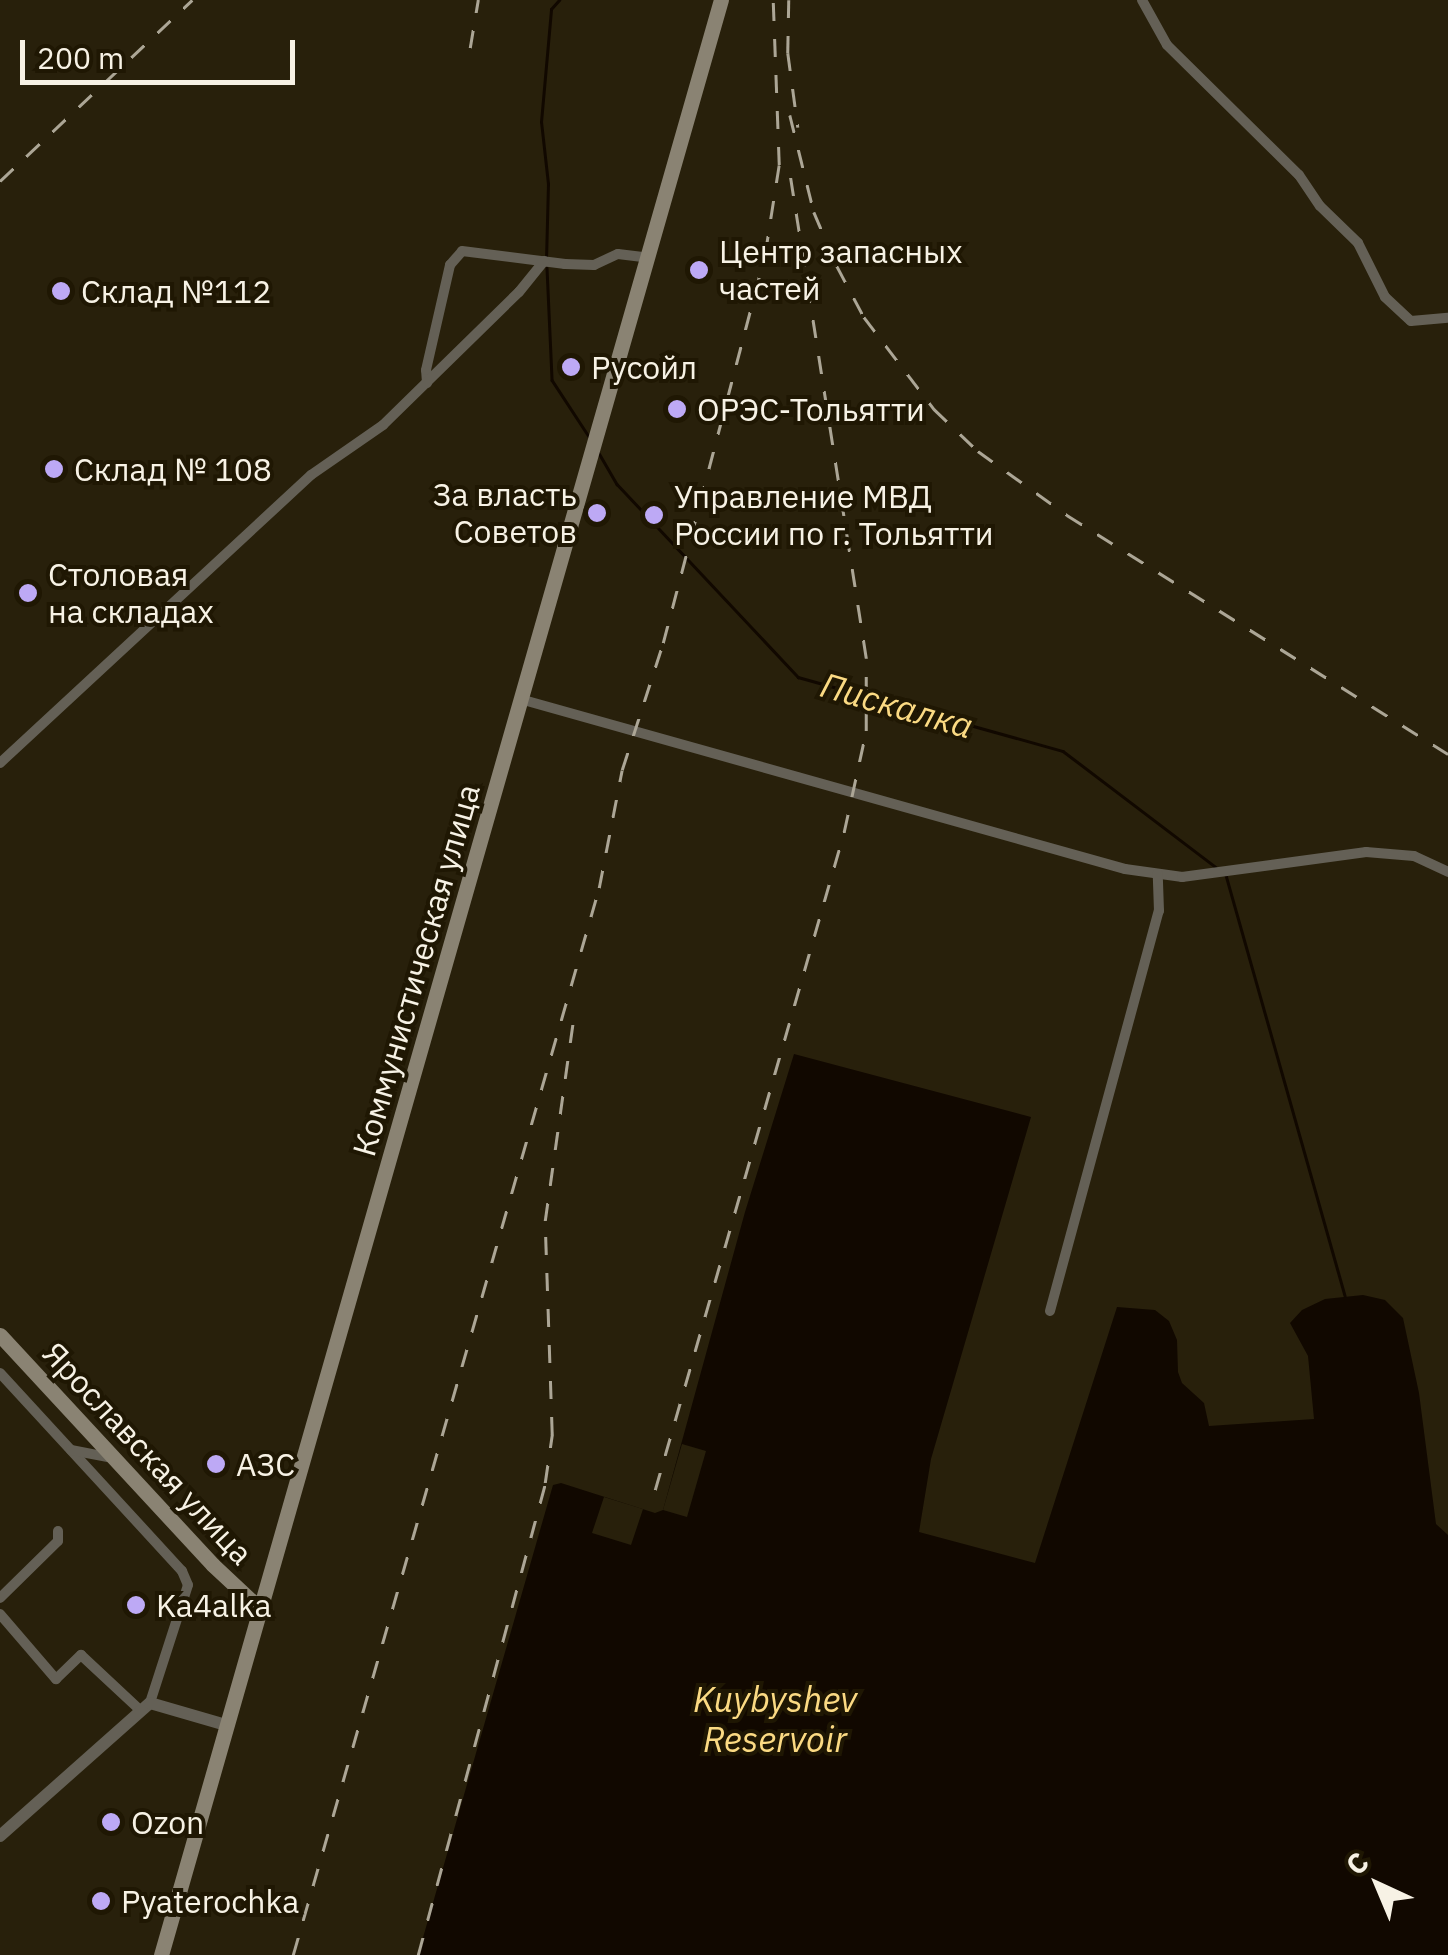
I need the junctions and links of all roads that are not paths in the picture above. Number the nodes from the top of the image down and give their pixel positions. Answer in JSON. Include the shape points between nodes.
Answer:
{"nodes":[{"id":1,"x":721,"y":0,"type":"edge"},
{"id":2,"x":1142,"y":0,"type":"edge"},
{"id":3,"x":650,"y":258,"type":"junction"},
{"id":4,"x":544,"y":262,"type":"junction"},
{"id":5,"x":1448,"y":318,"type":"edge"},
{"id":6,"x":427,"y":383,"type":"junction"},
{"id":7,"x":520,"y":699,"type":"junction"},
{"id":8,"x":0,"y":763,"type":"edge"},
{"id":9,"x":1448,"y":872,"type":"edge"},
{"id":10,"x":1158,"y":874,"type":"junction"},
{"id":11,"x":1050,"y":1311,"type":"dead end"},
{"id":12,"x":0,"y":1335,"type":"edge"},
{"id":13,"x":0,"y":1373,"type":"edge"},
{"id":14,"x":70,"y":1450,"type":"junction"},
{"id":15,"x":113,"y":1458,"type":"junction"},
{"id":16,"x":58,"y":1531,"type":"dead end"},
{"id":17,"x":0,"y":1598,"type":"edge"},
{"id":18,"x":258,"y":1607,"type":"junction"},
{"id":19,"x":0,"y":1614,"type":"edge"},
{"id":20,"x":144,"y":1706,"type":"junction"},
{"id":21,"x":226,"y":1725,"type":"junction"},
{"id":22,"x":0,"y":1836,"type":"edge"},
{"id":23,"x":161,"y":1955,"type":"edge"}],
"edges":[{"from":1,"to":3,"type":"main road","name":"Коммунистическая улица"},
{"from":2,"to":5,"type":"street","via":[[1167,45],[1358,242],[1385,297],[1411,321]]},
{"from":3,"to":4,"type":"street","via":[[618,254],[594,265]]},
{"from":3,"to":7,"type":"main road","name":"Коммунистическая улица"},
{"from":4,"to":6,"type":"street"},
{"from":4,"to":6,"type":"street","via":[[462,251],[450,264]]},
{"from":6,"to":8,"type":"street","via":[[311,475]]},
{"from":7,"to":10,"type":"street"},
{"from":7,"to":18,"type":"main road","name":"Коммунистическая улица"},
{"from":9,"to":10,"type":"street","via":[[1414,856],[1366,852],[1182,877]]},
{"from":10,"to":11,"type":"street","via":[[1159,911]]},
{"from":12,"to":15,"type":"main road","name":"Ярославская улица"},
{"from":13,"to":14,"type":"street"},
{"from":14,"to":15,"type":"street"},
{"from":14,"to":20,"type":"street","via":[[188,1585]]},
{"from":15,"to":18,"type":"main road","name":"Ярославская улица"},
{"from":16,"to":17,"type":"street","via":[[58,1541]]},
{"from":18,"to":21,"type":"main road","name":"Коммунистическая улица"},
{"from":19,"to":20,"type":"street","via":[[56,1678],[81,1656]]},
{"from":20,"to":21,"type":"street"},
{"from":20,"to":22,"type":"street"},
{"from":21,"to":23,"type":"main road","name":"Коммунистическая улица"}]}
